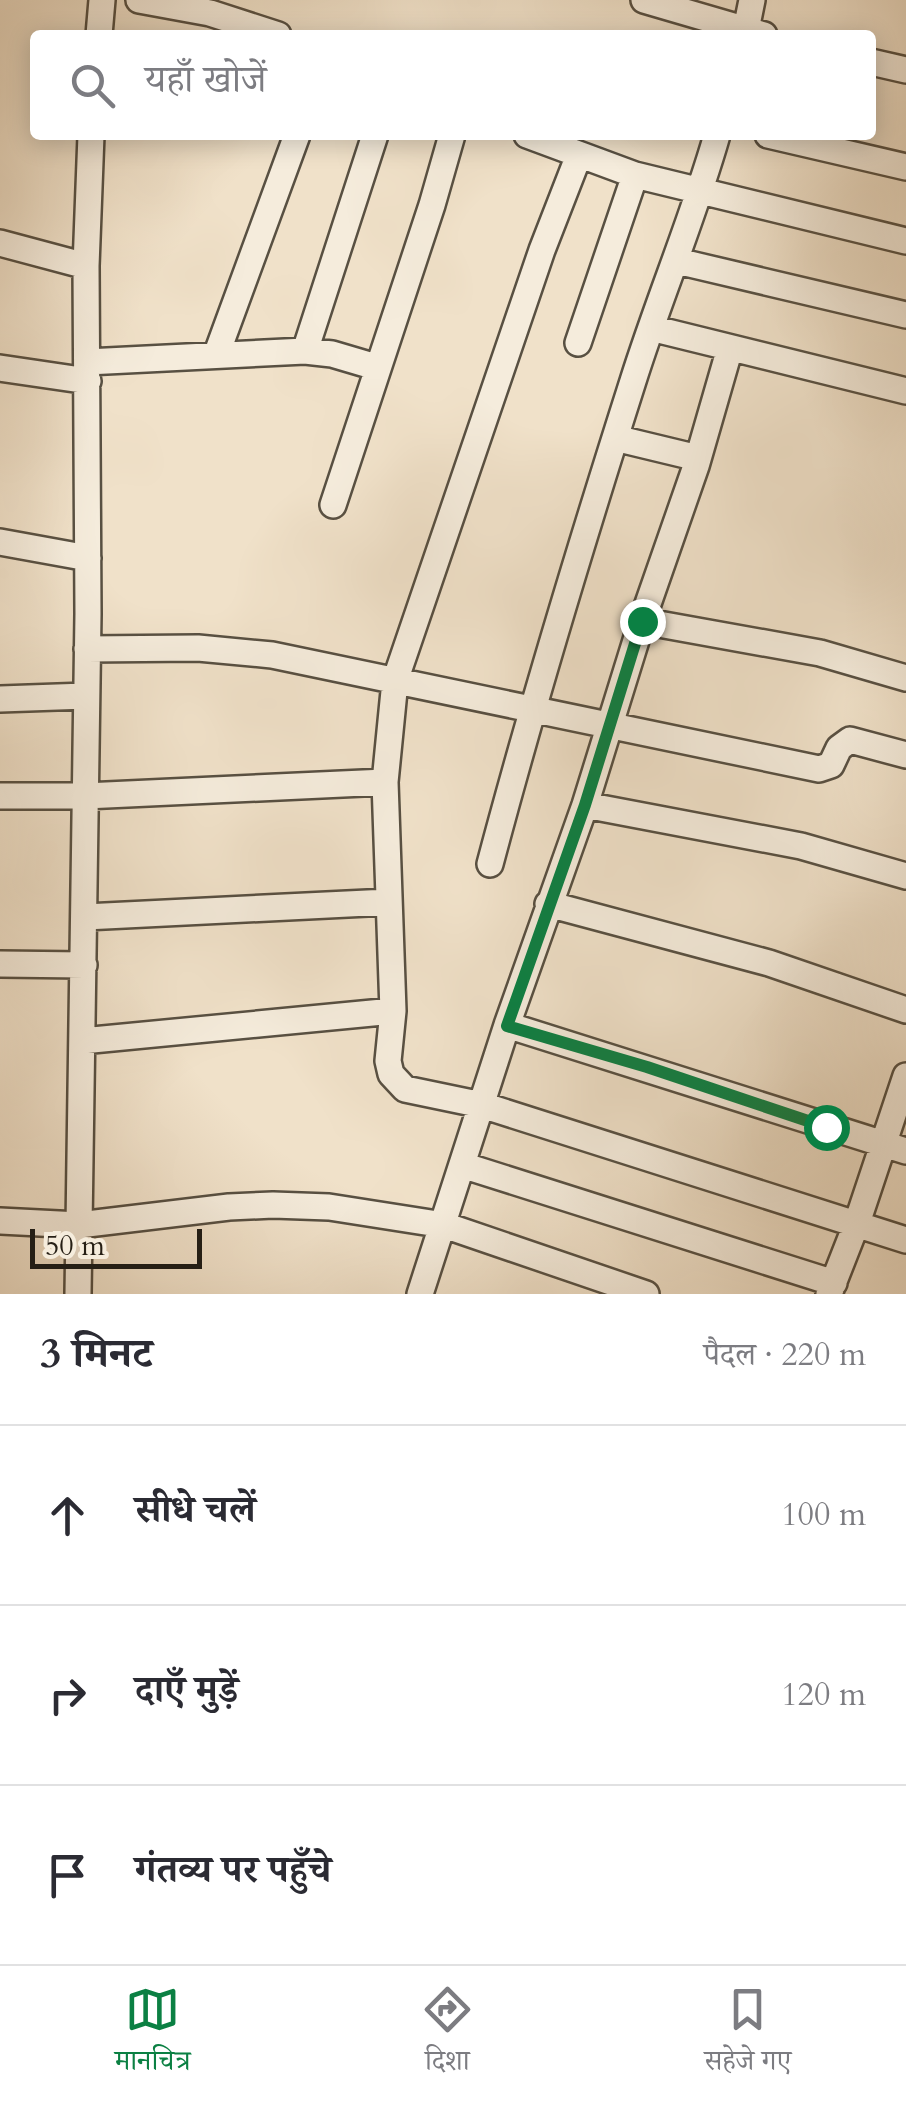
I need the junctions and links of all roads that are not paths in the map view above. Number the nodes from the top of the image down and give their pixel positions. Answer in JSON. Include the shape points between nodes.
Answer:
{"nodes":[{"id":1,"x":102,"y":0,"type":"edge"},
{"id":2,"x":139,"y":0,"type":"edge"},
{"id":3,"x":644,"y":0,"type":"edge"},
{"id":4,"x":752,"y":0,"type":"edge"},
{"id":5,"x":99,"y":30,"type":"edge"},
{"id":6,"x":263,"y":30,"type":"edge"},
{"id":7,"x":742,"y":30,"type":"edge"},
{"id":8,"x":752,"y":30,"type":"edge"},
{"id":9,"x":876,"y":63,"type":"edge"},
{"id":10,"x":906,"y":70,"type":"edge"},
{"id":11,"x":91,"y":140,"type":"edge"},
{"id":12,"x":294,"y":140,"type":"edge"},
{"id":13,"x":373,"y":140,"type":"edge"},
{"id":14,"x":451,"y":140,"type":"edge"},
{"id":15,"x":540,"y":140,"type":"edge"},
{"id":16,"x":715,"y":140,"type":"edge"},
{"id":17,"x":790,"y":140,"type":"edge"},
{"id":18,"x":579,"y":155,"type":"junction"},
{"id":19,"x":906,"y":167,"type":"edge"},
{"id":20,"x":635,"y":175,"type":"junction"},
{"id":21,"x":700,"y":192,"type":"junction"},
{"id":22,"x":906,"y":240,"type":"edge"},
{"id":23,"x":0,"y":242,"type":"edge"},
{"id":24,"x":677,"y":261,"type":"junction"},
{"id":25,"x":86,"y":266,"type":"junction"},
{"id":26,"x":906,"y":315,"type":"edge"},
{"id":27,"x":652,"y":328,"type":"junction"},
{"id":28,"x":578,"y":344,"type":"dead end"},
{"id":29,"x":730,"y":348,"type":"junction"},
{"id":30,"x":304,"y":351,"type":"junction"},
{"id":31,"x":217,"y":353,"type":"junction"},
{"id":32,"x":376,"y":367,"type":"junction"},
{"id":33,"x":0,"y":368,"type":"edge"},
{"id":34,"x":87,"y":372,"type":"junction"},
{"id":35,"x":906,"y":391,"type":"edge"},
{"id":36,"x":616,"y":438,"type":"junction"},
{"id":37,"x":698,"y":458,"type":"junction"},
{"id":38,"x":332,"y":504,"type":"dead end"},
{"id":39,"x":0,"y":542,"type":"edge"},
{"id":40,"x":88,"y":558,"type":"junction"},
{"id":41,"x":642,"y":621,"type":"junction"},
{"id":42,"x":88,"y":649,"type":"junction"},
{"id":43,"x":906,"y":678,"type":"edge"},
{"id":44,"x":394,"y":681,"type":"junction"},
{"id":45,"x":86,"y":696,"type":"junction"},
{"id":46,"x":0,"y":699,"type":"edge"},
{"id":47,"x":531,"y":710,"type":"junction"},
{"id":48,"x":608,"y":728,"type":"junction"},
{"id":49,"x":906,"y":756,"type":"edge"},
{"id":50,"x":385,"y":782,"type":"junction"},
{"id":51,"x":0,"y":796,"type":"edge"},
{"id":52,"x":85,"y":796,"type":"junction"},
{"id":53,"x":585,"y":805,"type":"junction"},
{"id":54,"x":490,"y":864,"type":"dead end"},
{"id":55,"x":906,"y":876,"type":"edge"},
{"id":56,"x":388,"y":902,"type":"junction"},
{"id":57,"x":548,"y":904,"type":"junction"},
{"id":58,"x":84,"y":917,"type":"junction"},
{"id":59,"x":0,"y":964,"type":"edge"},
{"id":60,"x":84,"y":965,"type":"junction"},
{"id":61,"x":906,"y":1010,"type":"edge"},
{"id":62,"x":392,"y":1011,"type":"junction"},
{"id":63,"x":507,"y":1026,"type":"junction"},
{"id":64,"x":82,"y":1041,"type":"junction"},
{"id":65,"x":906,"y":1076,"type":"edge"},
{"id":66,"x":482,"y":1105,"type":"junction"},
{"id":67,"x":894,"y":1148,"type":"edge"},
{"id":68,"x":462,"y":1165,"type":"junction"},
{"id":69,"x":0,"y":1221,"type":"edge"},
{"id":70,"x":444,"y":1225,"type":"junction"},
{"id":71,"x":78,"y":1226,"type":"junction"},
{"id":72,"x":856,"y":1226,"type":"junction"},
{"id":73,"x":906,"y":1240,"type":"edge"},
{"id":74,"x":832,"y":1289,"type":"edge"},
{"id":75,"x":78,"y":1294,"type":"edge"},
{"id":76,"x":420,"y":1294,"type":"edge"},
{"id":77,"x":646,"y":1294,"type":"edge"}],
"edges":[{"from":1,"to":5,"type":"street"},
{"from":2,"to":6,"type":"street"},
{"from":3,"to":7,"type":"street"},
{"from":4,"to":8,"type":"street"},
{"from":9,"to":10,"type":"street"},
{"from":11,"to":25,"type":"street"},
{"from":12,"to":31,"type":"street"},
{"from":13,"to":30,"type":"street"},
{"from":14,"to":32,"type":"street"},
{"from":15,"to":18,"type":"street"},
{"from":16,"to":21,"type":"street"},
{"from":17,"to":19,"type":"street"},
{"from":18,"to":20,"type":"street"},
{"from":18,"to":44,"type":"street"},
{"from":20,"to":21,"type":"street"},
{"from":20,"to":28,"type":"street"},
{"from":21,"to":22,"type":"street"},
{"from":21,"to":24,"type":"street"},
{"from":23,"to":25,"type":"street"},
{"from":24,"to":26,"type":"street"},
{"from":24,"to":27,"type":"street"},
{"from":25,"to":34,"type":"street"},
{"from":27,"to":29,"type":"street"},
{"from":27,"to":36,"type":"street"},
{"from":29,"to":35,"type":"street"},
{"from":29,"to":37,"type":"street"},
{"from":30,"to":31,"type":"street"},
{"from":30,"to":32,"type":"street"},
{"from":31,"to":34,"type":"street"},
{"from":32,"to":38,"type":"street"},
{"from":33,"to":34,"type":"street"},
{"from":34,"to":40,"type":"street"},
{"from":36,"to":37,"type":"street"},
{"from":36,"to":47,"type":"street"},
{"from":37,"to":41,"type":"street"},
{"from":39,"to":40,"type":"street"},
{"from":40,"to":42,"type":"street"},
{"from":41,"to":43,"type":"street","via":[[820,653]]},
{"from":41,"to":48,"type":"street"},
{"from":42,"to":44,"type":"street","via":[[232,649]]},
{"from":42,"to":45,"type":"street"},
{"from":44,"to":47,"type":"street"},
{"from":44,"to":50,"type":"street"},
{"from":45,"to":46,"type":"street"},
{"from":45,"to":52,"type":"street"},
{"from":47,"to":48,"type":"street"},
{"from":47,"to":54,"type":"street"},
{"from":48,"to":49,"type":"street","via":[[819,769],[850,740]]},
{"from":48,"to":53,"type":"street"},
{"from":50,"to":52,"type":"street"},
{"from":50,"to":56,"type":"street"},
{"from":51,"to":52,"type":"street"},
{"from":52,"to":58,"type":"street"},
{"from":53,"to":55,"type":"street","via":[[801,846]]},
{"from":53,"to":57,"type":"street"},
{"from":56,"to":58,"type":"street"},
{"from":56,"to":62,"type":"street"},
{"from":57,"to":61,"type":"street","via":[[769,963]]},
{"from":57,"to":63,"type":"street"},
{"from":58,"to":60,"type":"street"},
{"from":59,"to":60,"type":"street"},
{"from":60,"to":64,"type":"street"},
{"from":62,"to":64,"type":"street"},
{"from":62,"to":66,"type":"street","via":[[388,1061],[395,1081],[405,1089]]},
{"from":63,"to":66,"type":"street"},
{"from":63,"to":67,"type":"street"},
{"from":64,"to":71,"type":"street"},
{"from":65,"to":67,"type":"street"},
{"from":66,"to":68,"type":"street"},
{"from":66,"to":72,"type":"street"},
{"from":67,"to":72,"type":"street"},
{"from":68,"to":70,"type":"street"},
{"from":68,"to":74,"type":"street"},
{"from":69,"to":71,"type":"street"},
{"from":70,"to":71,"type":"street","via":[[273,1205]]},
{"from":70,"to":76,"type":"street"},
{"from":70,"to":77,"type":"street"},
{"from":71,"to":75,"type":"street"},
{"from":72,"to":73,"type":"street"},
{"from":72,"to":74,"type":"street"}]}
